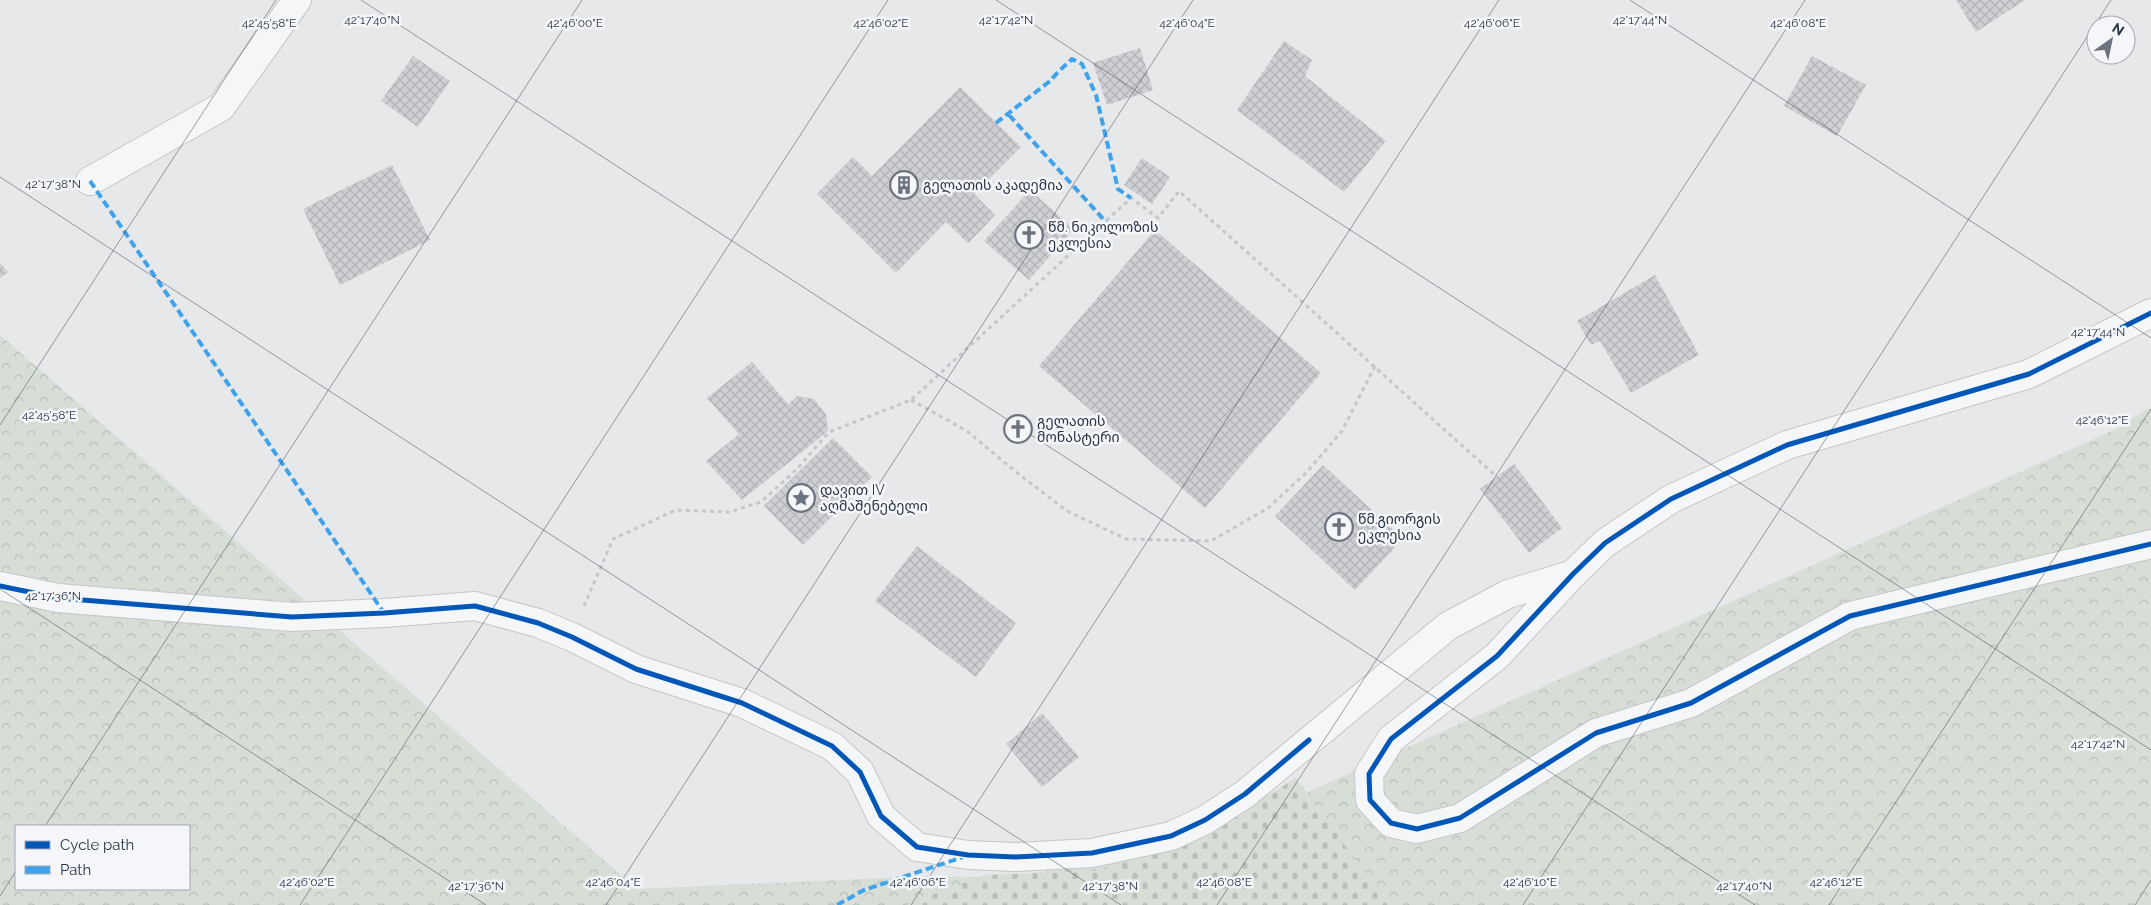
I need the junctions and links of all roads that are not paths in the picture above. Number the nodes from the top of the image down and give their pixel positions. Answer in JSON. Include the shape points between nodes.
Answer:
{"nodes":[{"id":1,"x":297,"y":0,"type":"edge"},
{"id":2,"x":90,"y":181,"type":"dead end"},
{"id":3,"x":2151,"y":314,"type":"edge"},
{"id":4,"x":2151,"y":544,"type":"edge"},
{"id":5,"x":1573,"y":574,"type":"junction"},
{"id":6,"x":0,"y":586,"type":"edge"}],
"edges":[{"from":1,"to":2,"type":"street","via":[[221,107]]},
{"from":3,"to":5,"type":"street","via":[[2029,374],[1787,445],[1671,499],[1605,543]]},
{"from":4,"to":5,"type":"street","via":[[1850,616],[1691,703],[1596,733],[1460,818],[1417,830],[1391,823],[1370,800],[1369,774],[1391,739],[1497,656]]},
{"from":5,"to":6,"type":"street","via":[[1508,594],[1448,626],[1245,794],[1205,820],[1171,836],[1092,853],[1016,857],[968,855],[917,847],[881,816],[860,772],[832,746],[742,703],[636,669],[572,636],[475,606],[292,617],[58,598]]}]}
